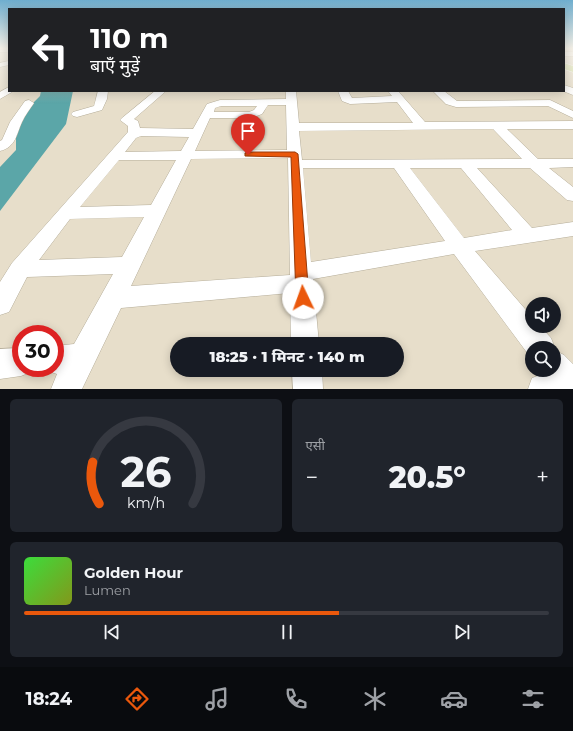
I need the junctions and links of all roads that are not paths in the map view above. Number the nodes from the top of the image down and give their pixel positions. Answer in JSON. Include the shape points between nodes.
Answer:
{"nodes":[{"id":1,"x":8,"y":90,"type":"edge"},
{"id":2,"x":103,"y":92,"type":"edge"},
{"id":3,"x":160,"y":92,"type":"edge"},
{"id":4,"x":343,"y":92,"type":"edge"},
{"id":5,"x":439,"y":92,"type":"edge"},
{"id":6,"x":499,"y":92,"type":"edge"},
{"id":7,"x":534,"y":94,"type":"dead end"},
{"id":8,"x":396,"y":95,"type":"edge"},
{"id":9,"x":0,"y":96,"type":"edge"},
{"id":10,"x":291,"y":97,"type":"edge"},
{"id":11,"x":29,"y":103,"type":"dead end"},
{"id":12,"x":518,"y":103,"type":"junction"},
{"id":13,"x":550,"y":103,"type":"junction"},
{"id":14,"x":573,"y":103,"type":"edge"},
{"id":15,"x":77,"y":114,"type":"dead end"},
{"id":16,"x":573,"y":116,"type":"edge"},
{"id":17,"x":201,"y":124,"type":"junction"},
{"id":18,"x":573,"y":125,"type":"edge"},
{"id":19,"x":293,"y":126,"type":"junction"},
{"id":20,"x":421,"y":126,"type":"junction"},
{"id":21,"x":497,"y":126,"type":"junction"},
{"id":22,"x":134,"y":134,"type":"junction"},
{"id":23,"x":0,"y":147,"type":"edge"},
{"id":24,"x":185,"y":155,"type":"junction"},
{"id":25,"x":115,"y":156,"type":"junction"},
{"id":26,"x":295,"y":159,"type":"junction"},
{"id":27,"x":465,"y":163,"type":"junction"},
{"id":28,"x":534,"y":163,"type":"junction"},
{"id":29,"x":573,"y":163,"type":"edge"},
{"id":30,"x":398,"y":164,"type":"junction"},
{"id":31,"x":573,"y":196,"type":"edge"},
{"id":32,"x":157,"y":211,"type":"junction"},
{"id":33,"x":65,"y":213,"type":"junction"},
{"id":34,"x":573,"y":229,"type":"edge"},
{"id":35,"x":527,"y":235,"type":"junction"},
{"id":36,"x":459,"y":246,"type":"junction"},
{"id":37,"x":131,"y":264,"type":"junction"},
{"id":38,"x":20,"y":269,"type":"junction"},
{"id":39,"x":301,"y":277,"type":"junction"},
{"id":40,"x":114,"y":298,"type":"junction"},
{"id":41,"x":0,"y":304,"type":"edge"},
{"id":42,"x":305,"y":337,"type":"edge"},
{"id":43,"x":535,"y":341,"type":"edge"},
{"id":44,"x":68,"y":359,"type":"edge"},
{"id":45,"x":12,"y":363,"type":"edge"},
{"id":46,"x":0,"y":364,"type":"edge"},
{"id":47,"x":307,"y":377,"type":"edge"},
{"id":48,"x":66,"y":389,"type":"edge"},
{"id":49,"x":308,"y":389,"type":"edge"}],
"edges":[{"from":1,"to":9,"type":"street"},
{"from":2,"to":15,"type":"street","via":[[98,108]]},
{"from":3,"to":22,"type":"street","via":[[126,120],[134,124]]},
{"from":4,"to":8,"type":"street","via":[[346,99],[350,101]]},
{"from":5,"to":12,"type":"street","via":[[456,104]]},
{"from":6,"to":12,"type":"street"},
{"from":7,"to":13,"type":"street"},
{"from":8,"to":20,"type":"street"},
{"from":10,"to":17,"type":"street","via":[[264,103],[216,103],[211,106]]},
{"from":10,"to":19,"type":"street"},
{"from":11,"to":23,"type":"street","via":[[16,122],[8,142]]},
{"from":12,"to":13,"type":"street"},
{"from":13,"to":14,"type":"street"},
{"from":13,"to":16,"type":"street"},
{"from":17,"to":22,"type":"street"},
{"from":17,"to":24,"type":"street"},
{"from":18,"to":21,"type":"street"},
{"from":19,"to":20,"type":"street"},
{"from":19,"to":26,"type":"street"},
{"from":20,"to":21,"type":"street"},
{"from":21,"to":28,"type":"street"},
{"from":22,"to":25,"type":"street"},
{"from":24,"to":25,"type":"street"},
{"from":24,"to":26,"type":"street"},
{"from":24,"to":32,"type":"street"},
{"from":25,"to":33,"type":"street"},
{"from":26,"to":30,"type":"street"},
{"from":26,"to":39,"type":"street"},
{"from":27,"to":28,"type":"street"},
{"from":27,"to":30,"type":"street"},
{"from":27,"to":35,"type":"street"},
{"from":28,"to":29,"type":"street"},
{"from":28,"to":31,"type":"street"},
{"from":30,"to":36,"type":"street"},
{"from":32,"to":33,"type":"street"},
{"from":32,"to":37,"type":"street"},
{"from":33,"to":38,"type":"street"},
{"from":34,"to":35,"type":"street"},
{"from":35,"to":36,"type":"street"},
{"from":36,"to":39,"type":"street"},
{"from":36,"to":43,"type":"street"},
{"from":37,"to":38,"type":"street"},
{"from":37,"to":40,"type":"street"},
{"from":38,"to":41,"type":"street"},
{"from":39,"to":40,"type":"street"},
{"from":39,"to":42,"type":"street"},
{"from":40,"to":44,"type":"street"},
{"from":44,"to":48,"type":"street"},
{"from":45,"to":46,"type":"street"},
{"from":47,"to":49,"type":"street"}]}
